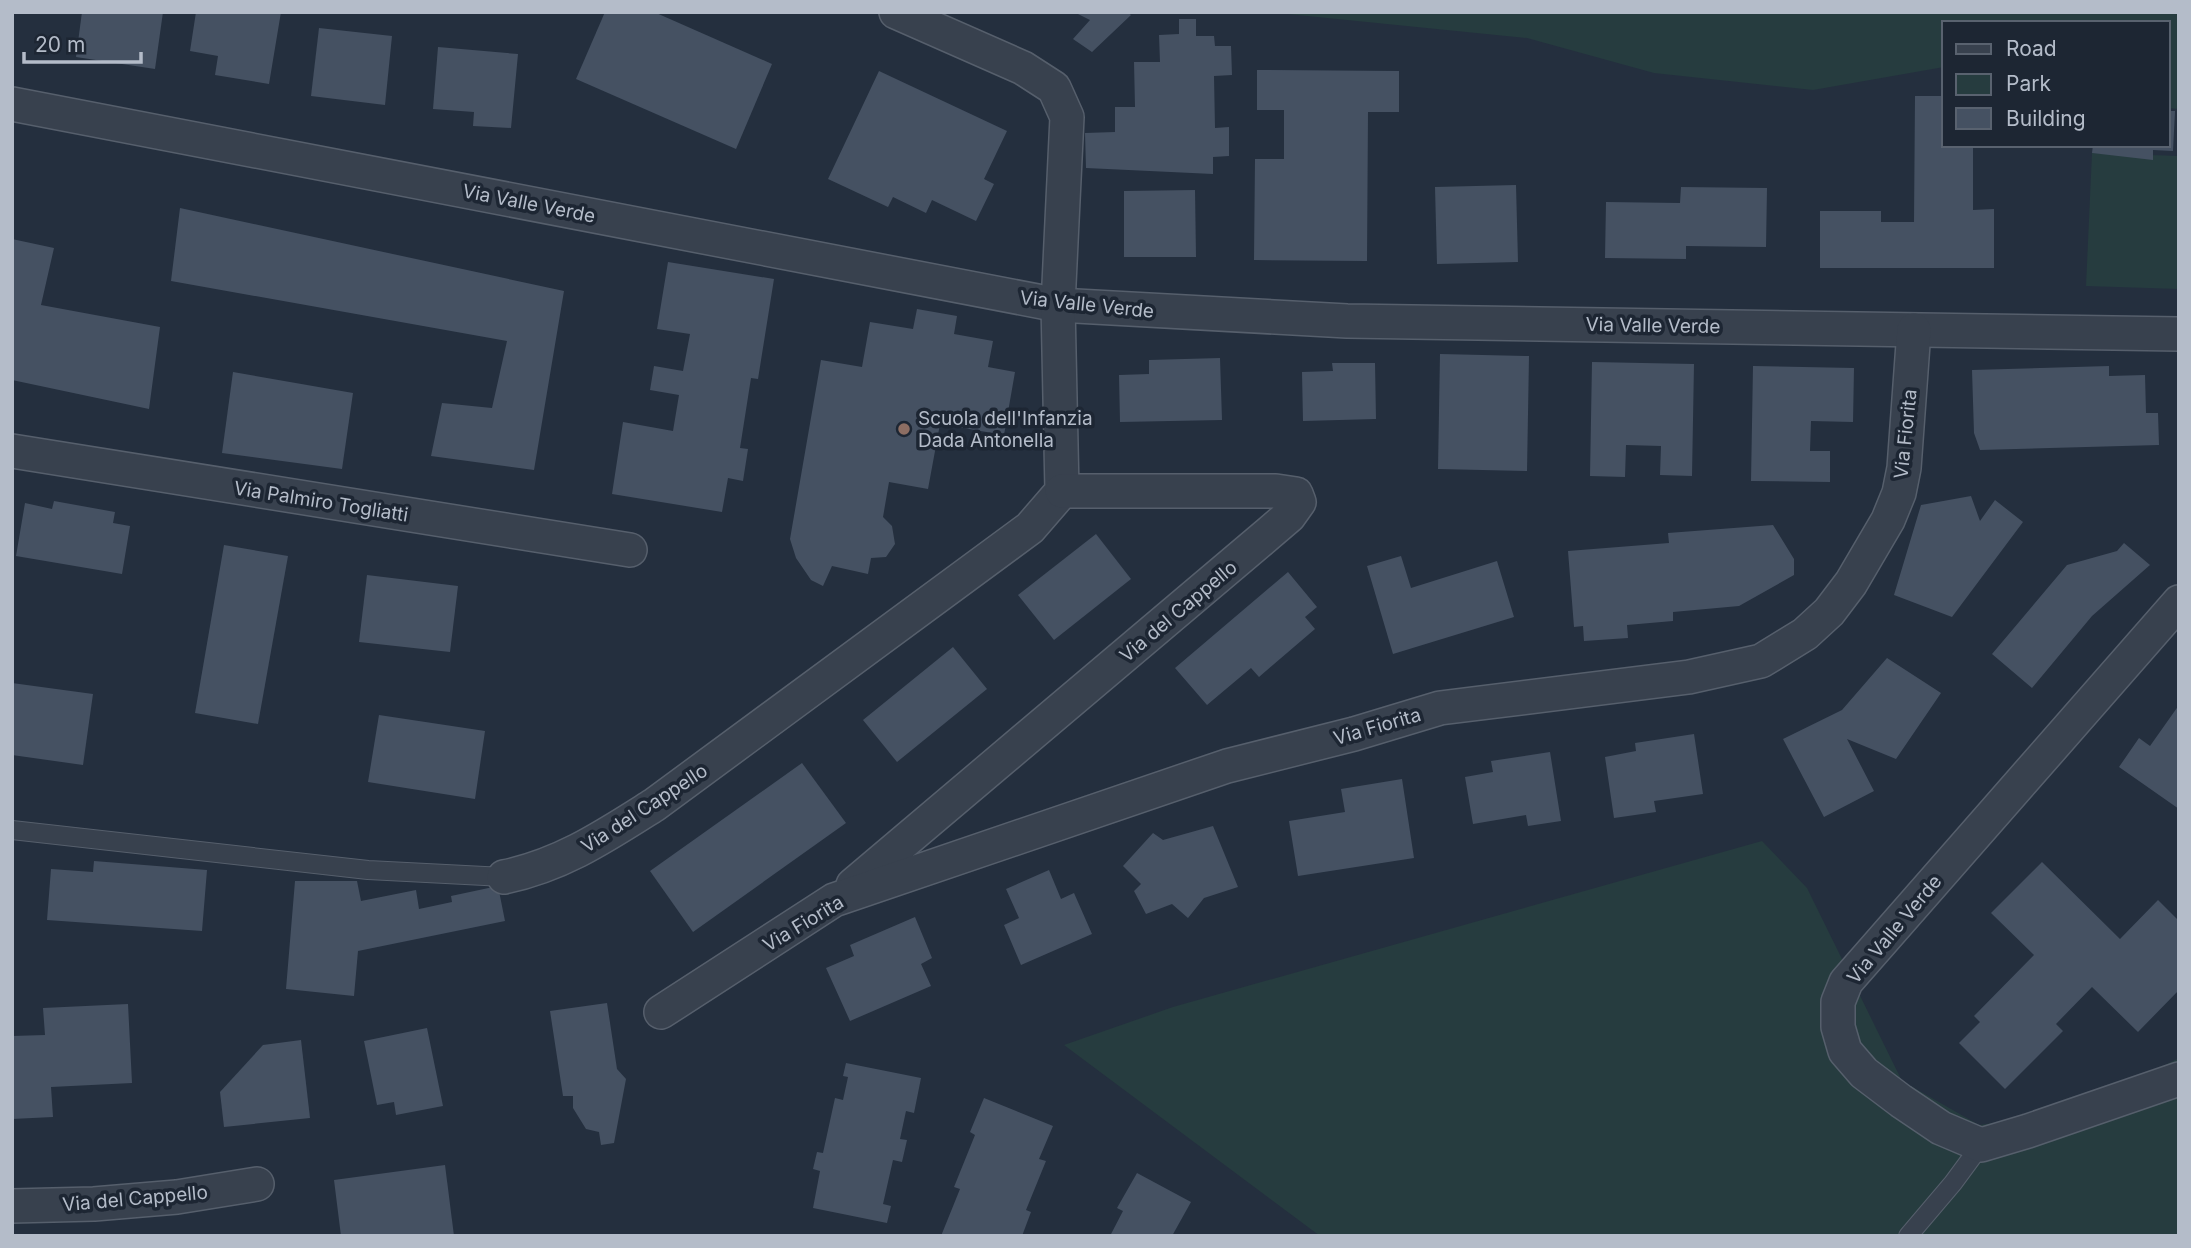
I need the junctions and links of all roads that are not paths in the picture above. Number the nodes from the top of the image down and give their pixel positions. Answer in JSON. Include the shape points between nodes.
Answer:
{"nodes":[{"id":1,"x":896,"y":12,"type":"edge"},
{"id":2,"x":12,"y":104,"type":"edge"},
{"id":3,"x":1058,"y":305,"type":"junction"},
{"id":4,"x":1914,"y":330,"type":"junction"},
{"id":5,"x":2179,"y":334,"type":"edge"},
{"id":6,"x":12,"y":451,"type":"edge"},
{"id":7,"x":1062,"y":491,"type":"junction"},
{"id":8,"x":630,"y":550,"type":"dead end"},
{"id":9,"x":2179,"y":602,"type":"edge"},
{"id":10,"x":12,"y":830,"type":"edge"},
{"id":11,"x":504,"y":877,"type":"joint"},
{"id":12,"x":834,"y":900,"type":"junction"},
{"id":13,"x":661,"y":1012,"type":"dead end"},
{"id":14,"x":2179,"y":1079,"type":"edge"},
{"id":15,"x":1981,"y":1144,"type":"junction"},
{"id":16,"x":257,"y":1184,"type":"dead end"},
{"id":17,"x":12,"y":1206,"type":"edge"},
{"id":18,"x":1908,"y":1236,"type":"edge"}],
"edges":[{"from":1,"to":3,"type":"street","via":[[1023,68],[1054,88],[1067,117]]},
{"from":2,"to":3,"type":"street","name":"Via Valle Verde"},
{"from":3,"to":4,"type":"street","name":"Via Valle Verde","via":[[1347,321]]},
{"from":3,"to":7,"type":"street"},
{"from":4,"to":5,"type":"street","name":"Via Valle Verde"},
{"from":4,"to":12,"type":"street","name":"Via Fiorita","via":[[1904,468],[1888,520],[1829,612],[1805,634],[1761,661],[1689,677],[1440,708],[1227,766]]},
{"from":6,"to":8,"type":"street","name":"Via Palmiro Togliatti"},
{"from":7,"to":11,"type":"street","name":"Via del Cappello","via":[[1030,528],[654,805],[591,845],[535,870]]},
{"from":7,"to":12,"type":"street","name":"Via del Cappello","via":[[1276,491],[1296,494],[1299,502],[1268,534]]},
{"from":9,"to":15,"type":"street","name":"Via Valle Verde","via":[[1846,982],[1838,1002],[1838,1027],[1845,1051],[1864,1073],[1941,1128]]},
{"from":10,"to":11,"type":"lane","name":"Via del Cappello","via":[[368,870]]},
{"from":12,"to":13,"type":"street","name":"Via Fiorita"},
{"from":14,"to":15,"type":"street"},
{"from":15,"to":18,"type":"lane"},
{"from":16,"to":17,"type":"street","name":"Via del Cappello","via":[[177,1197]]}]}
